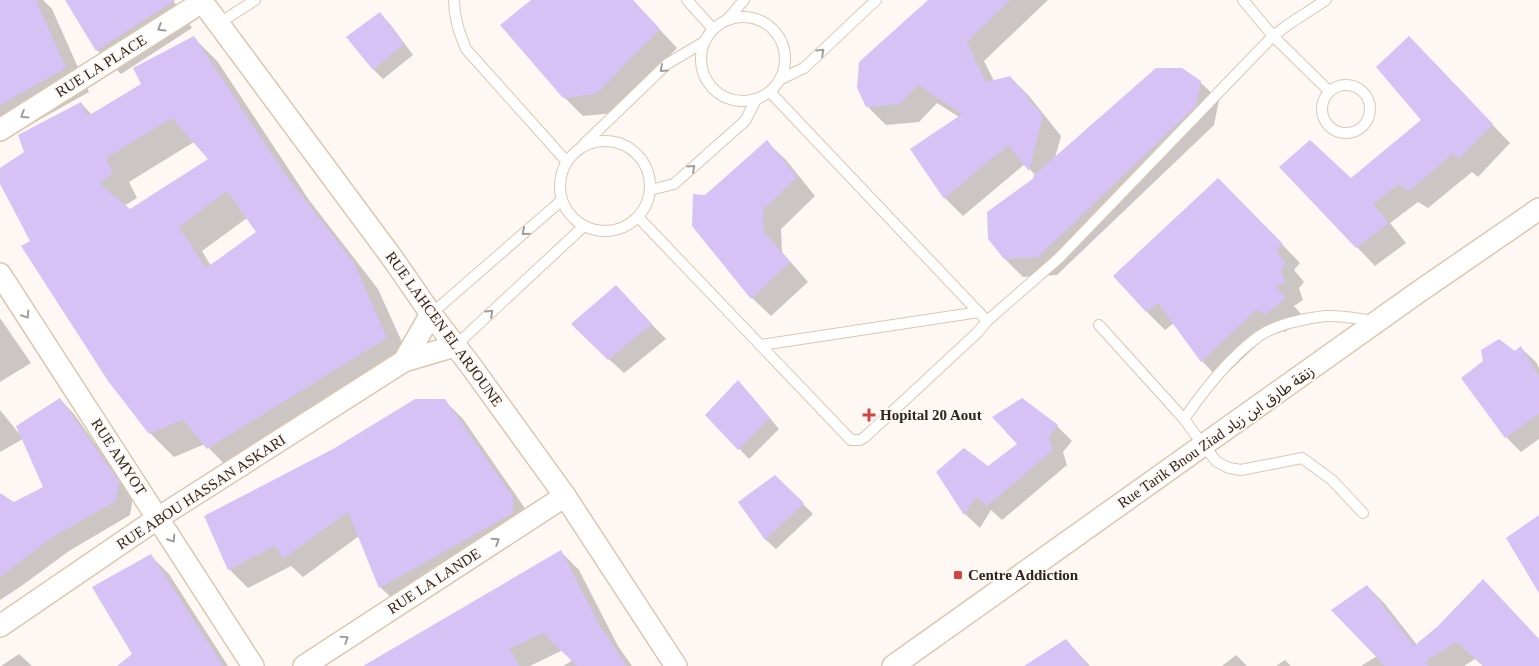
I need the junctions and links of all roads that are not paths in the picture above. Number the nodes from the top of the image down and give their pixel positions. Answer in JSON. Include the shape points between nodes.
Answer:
{"nodes":[{"id":1,"x":255,"y":0,"type":"edge"},
{"id":2,"x":454,"y":0,"type":"edge"},
{"id":3,"x":687,"y":0,"type":"edge"},
{"id":4,"x":744,"y":0,"type":"edge"},
{"id":5,"x":876,"y":0,"type":"edge"},
{"id":6,"x":1243,"y":0,"type":"edge"},
{"id":7,"x":1326,"y":0,"type":"edge"},
{"id":8,"x":201,"y":1,"type":"edge"},
{"id":9,"x":728,"y":20,"type":"junction"},
{"id":10,"x":218,"y":24,"type":"junction"},
{"id":11,"x":713,"y":29,"type":"junction"},
{"id":12,"x":1273,"y":36,"type":"junction"},
{"id":13,"x":704,"y":42,"type":"junction"},
{"id":14,"x":781,"y":79,"type":"junction"},
{"id":15,"x":1329,"y":91,"type":"junction"},
{"id":16,"x":770,"y":92,"type":"junction"},
{"id":17,"x":756,"y":100,"type":"junction"},
{"id":18,"x":0,"y":130,"type":"edge"},
{"id":19,"x":577,"y":151,"type":"junction"},
{"id":20,"x":567,"y":162,"type":"junction"},
{"id":21,"x":650,"y":190,"type":"junction"},
{"id":22,"x":562,"y":200,"type":"junction"},
{"id":23,"x":1539,"y":209,"type":"edge"},
{"id":24,"x":638,"y":217,"type":"junction"},
{"id":25,"x":584,"y":226,"type":"junction"},
{"id":26,"x":0,"y":274,"type":"edge"},
{"id":27,"x":979,"y":312,"type":"junction"},
{"id":28,"x":431,"y":314,"type":"junction"},
{"id":29,"x":987,"y":321,"type":"junction"},
{"id":30,"x":1378,"y":321,"type":"junction"},
{"id":31,"x":1099,"y":325,"type":"dead end"},
{"id":32,"x":761,"y":345,"type":"junction"},
{"id":33,"x":454,"y":346,"type":"junction"},
{"id":34,"x":404,"y":361,"type":"junction"},
{"id":35,"x":1184,"y":419,"type":"junction"},
{"id":36,"x":1203,"y":445,"type":"junction"},
{"id":37,"x":565,"y":496,"type":"junction"},
{"id":38,"x":1363,"y":513,"type":"dead end"},
{"id":39,"x":158,"y":518,"type":"junction"},
{"id":40,"x":0,"y":626,"type":"edge"},
{"id":41,"x":253,"y":666,"type":"edge"},
{"id":42,"x":304,"y":666,"type":"edge"},
{"id":43,"x":676,"y":666,"type":"edge"},
{"id":44,"x":894,"y":666,"type":"edge"}],
"edges":[{"from":1,"to":10,"type":"lane"},
{"from":2,"to":20,"type":"lane","via":[[458,28],[466,49]]},
{"from":3,"to":11,"type":"lane"},
{"from":4,"to":9,"type":"lane"},
{"from":14,"to":5,"type":"lane","one_way":true,"via":[[804,68]]},
{"from":6,"to":12,"type":"lane"},
{"from":7,"to":12,"type":"lane"},
{"from":8,"to":10,"type":"street","name":"RUE LAHCEN EL ARJOUNE"},
{"from":8,"to":18,"type":"street","name":"RUE LA PLACE","one_way":true},
{"from":9,"to":11,"type":"lane"},
{"from":9,"to":14,"type":"lane","via":[[744,17],[761,21],[775,31],[784,46],[786,62]]},
{"from":10,"to":28,"type":"street","name":"RUE LAHCEN EL ARJOUNE"},
{"from":11,"to":13,"type":"lane"},
{"from":12,"to":15,"type":"lane"},
{"from":12,"to":29,"type":"lane","via":[[1060,258]]},
{"from":13,"to":17,"type":"lane","via":[[703,74],[712,88],[732,100]]},
{"from":13,"to":19,"type":"lane","one_way":true,"via":[[667,64]]},
{"from":14,"to":16,"type":"lane"},
{"from":15,"to":15,"type":"lane","via":[[1322,108],[1329,126],[1346,133],[1363,126],[1371,109],[1364,91],[1346,84]]},
{"from":16,"to":17,"type":"lane"},
{"from":16,"to":27,"type":"lane"},
{"from":21,"to":17,"type":"lane","one_way":true,"via":[[674,184],[745,121]]},
{"from":19,"to":20,"type":"lane"},
{"from":19,"to":21,"type":"lane","via":[[605,141],[620,143],[633,150],[643,162],[649,175]]},
{"from":20,"to":22,"type":"lane","via":[[561,174]]},
{"from":21,"to":24,"type":"lane"},
{"from":22,"to":25,"type":"lane","via":[[574,220]]},
{"from":22,"to":28,"type":"lane","one_way":true},
{"from":23,"to":30,"type":"street","name":"Rue Tarik Bnou Ziad زنقة طارق ابن زياد"},
{"from":24,"to":25,"type":"lane","via":[[627,226],[613,230],[598,231]]},
{"from":24,"to":32,"type":"lane"},
{"from":33,"to":25,"type":"lane","one_way":true},
{"from":26,"to":39,"type":"street","name":"RUE AMYOT","one_way":true},
{"from":27,"to":29,"type":"lane"},
{"from":27,"to":32,"type":"lane"},
{"from":28,"to":33,"type":"street","name":"RUE LAHCEN EL ARJOUNE"},
{"from":28,"to":34,"type":"street","name":"RUE ABOU HASSAN ASKARI"},
{"from":29,"to":32,"type":"lane","via":[[865,437],[856,440],[851,440]]},
{"from":30,"to":35,"type":"lane","via":[[1326,316],[1286,323],[1260,336],[1204,390]]},
{"from":30,"to":36,"type":"street","name":"Rue Tarik Bnou Ziad زنقة طارق ابن زياد"},
{"from":31,"to":35,"type":"lane"},
{"from":33,"to":34,"type":"street","name":"RUE ABOU HASSAN ASKARI"},
{"from":33,"to":37,"type":"street","name":"RUE LAHCEN EL ARJOUNE"},
{"from":34,"to":39,"type":"street","name":"RUE ABOU HASSAN ASKARI"},
{"from":35,"to":36,"type":"lane"},
{"from":36,"to":38,"type":"lane","via":[[1217,462],[1241,470],[1302,458],[1332,480]]},
{"from":36,"to":44,"type":"street","name":"Rue Tarik Bnou Ziad زنقة طارق ابن زياد"},
{"from":42,"to":37,"type":"street","name":"RUE LA LANDE","one_way":true},
{"from":37,"to":43,"type":"street","name":"RUE LAHCEN EL ARJOUNE"},
{"from":39,"to":40,"type":"street","name":"RUE ABOU HASSAN ASKARI"},
{"from":39,"to":41,"type":"street","name":"RUE AMYOT","one_way":true}]}
